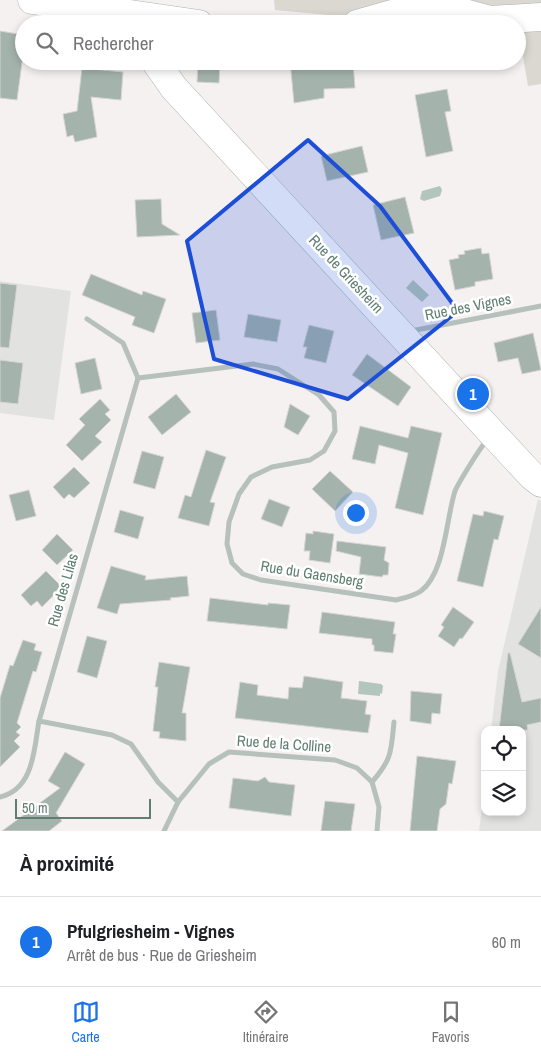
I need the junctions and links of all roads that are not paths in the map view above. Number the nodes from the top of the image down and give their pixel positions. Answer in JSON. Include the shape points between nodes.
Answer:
{"nodes":[{"id":1,"x":32,"y":0,"type":"edge"},
{"id":2,"x":112,"y":15,"type":"edge"},
{"id":3,"x":388,"y":15,"type":"edge"},
{"id":4,"x":467,"y":15,"type":"edge"},
{"id":5,"x":541,"y":17,"type":"edge"},
{"id":6,"x":526,"y":18,"type":"edge"},
{"id":7,"x":161,"y":70,"type":"edge"},
{"id":8,"x":541,"y":306,"type":"edge"},
{"id":9,"x":87,"y":319,"type":"dead end"},
{"id":10,"x":400,"y":333,"type":"junction"},
{"id":11,"x":138,"y":378,"type":"junction"},
{"id":12,"x":493,"y":434,"type":"junction"},
{"id":13,"x":541,"y":483,"type":"edge"},
{"id":14,"x":39,"y":721,"type":"junction"},
{"id":15,"x":394,"y":722,"type":"dead end"},
{"id":16,"x":372,"y":782,"type":"junction"},
{"id":17,"x":0,"y":797,"type":"edge"},
{"id":18,"x":178,"y":802,"type":"junction"},
{"id":19,"x":164,"y":831,"type":"edge"},
{"id":20,"x":377,"y":831,"type":"edge"}],
"edges":[{"from":1,"to":2,"type":"street"},
{"from":3,"to":4,"type":"street","via":[[457,11]]},
{"from":5,"to":6,"type":"street"},
{"from":7,"to":10,"type":"street","name":"Rue de Griesheim","via":[[174,88]]},
{"from":8,"to":10,"type":"street","name":"Rue des Vignes"},
{"from":9,"to":11,"type":"street","via":[[123,342]]},
{"from":10,"to":12,"type":"street","name":"Rue de Griesheim"},
{"from":11,"to":12,"type":"street","name":"Rue du Gaensberg","via":[[253,364],[278,369],[319,394],[334,412],[335,432],[324,451],[310,460],[272,467],[251,477],[239,494],[229,522],[227,544],[232,563],[244,574],[261,580],[396,600],[421,591],[437,570],[456,490]]},
{"from":11,"to":14,"type":"street","name":"Rue des Lilas"},
{"from":12,"to":13,"type":"street","name":"Rue de Griesheim"},
{"from":14,"to":17,"type":"street","name":"Rue des Lilas","via":[[26,778],[12,792]]},
{"from":14,"to":18,"type":"street","via":[[112,735],[131,744],[158,782]]},
{"from":15,"to":16,"type":"street","via":[[390,755]]},
{"from":16,"to":18,"type":"street","name":"Rue de la Colline","via":[[357,768],[335,760],[229,752],[209,764]]},
{"from":16,"to":20,"type":"street","via":[[379,807]]},
{"from":18,"to":19,"type":"street","name":"Rue de la Colline"}]}
